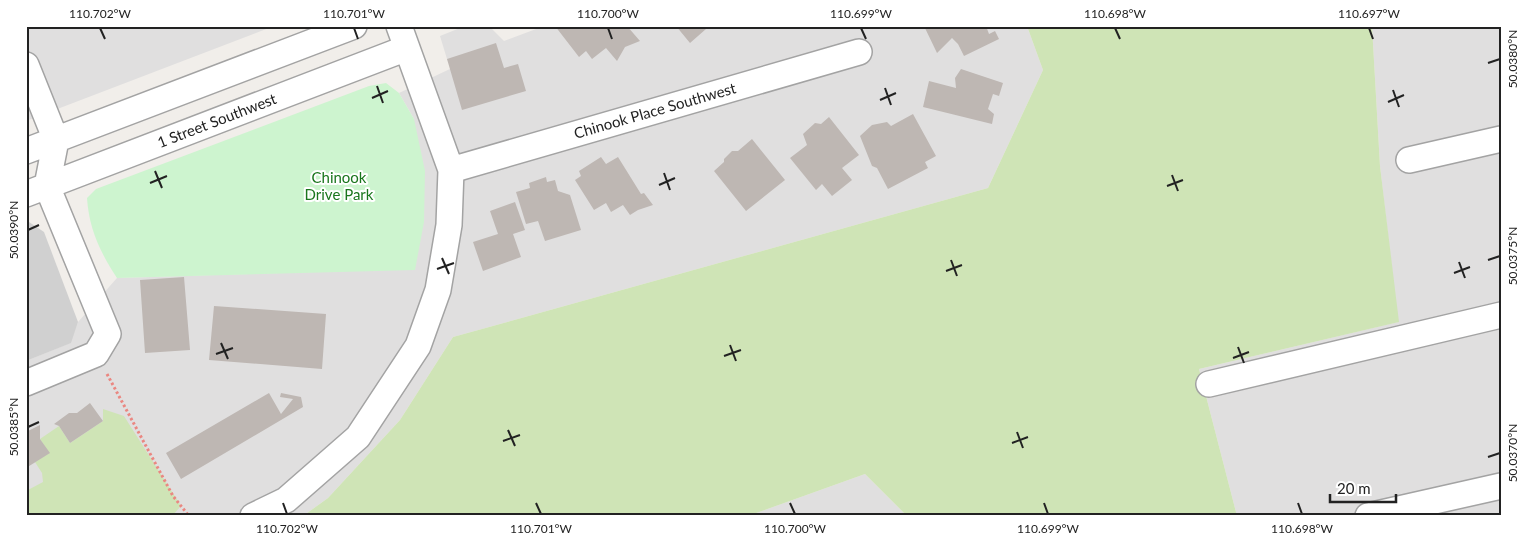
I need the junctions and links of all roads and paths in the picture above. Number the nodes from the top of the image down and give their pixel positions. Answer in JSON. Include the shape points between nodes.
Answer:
{"nodes":[{"id":1,"x":354,"y":26,"type":"edge"},
{"id":2,"x":403,"y":37,"type":"edge"},
{"id":3,"x":859,"y":52,"type":"dead end"},
{"id":4,"x":26,"y":65,"type":"edge"},
{"id":5,"x":1501,"y":139,"type":"edge"},
{"id":6,"x":56,"y":140,"type":"junction"},
{"id":7,"x":26,"y":151,"type":"edge"},
{"id":8,"x":1409,"y":160,"type":"dead end"},
{"id":9,"x":451,"y":170,"type":"junction"},
{"id":10,"x":37,"y":190,"type":"edge"},
{"id":11,"x":1501,"y":315,"type":"edge"},
{"id":12,"x":96,"y":354,"type":"junction"},
{"id":13,"x":26,"y":383,"type":"edge"},
{"id":14,"x":1209,"y":384,"type":"dead end"},
{"id":15,"x":1501,"y":486,"type":"edge"},
{"id":16,"x":189,"y":516,"type":"edge"},
{"id":17,"x":254,"y":516,"type":"edge"},
{"id":18,"x":1368,"y":516,"type":"edge"}],
"edges":[{"from":1,"to":6,"type":"street"},
{"from":2,"to":9,"type":"street"},
{"from":2,"to":10,"type":"street","name":"1 Street Southwest"},
{"from":3,"to":9,"type":"street","name":"Chinook Place Southwest"},
{"from":4,"to":6,"type":"street"},
{"from":5,"to":8,"type":"street"},
{"from":6,"to":7,"type":"street"},
{"from":6,"to":10,"type":"street"},
{"from":9,"to":17,"type":"street","via":[[449,226],[438,290],[418,346],[358,437],[286,500]]},
{"from":10,"to":12,"type":"street","via":[[108,334]]},
{"from":11,"to":14,"type":"street"},
{"from":12,"to":13,"type":"street"},
{"from":12,"to":16,"type":"path","via":[[173,496]]},
{"from":15,"to":18,"type":"street"}]}
